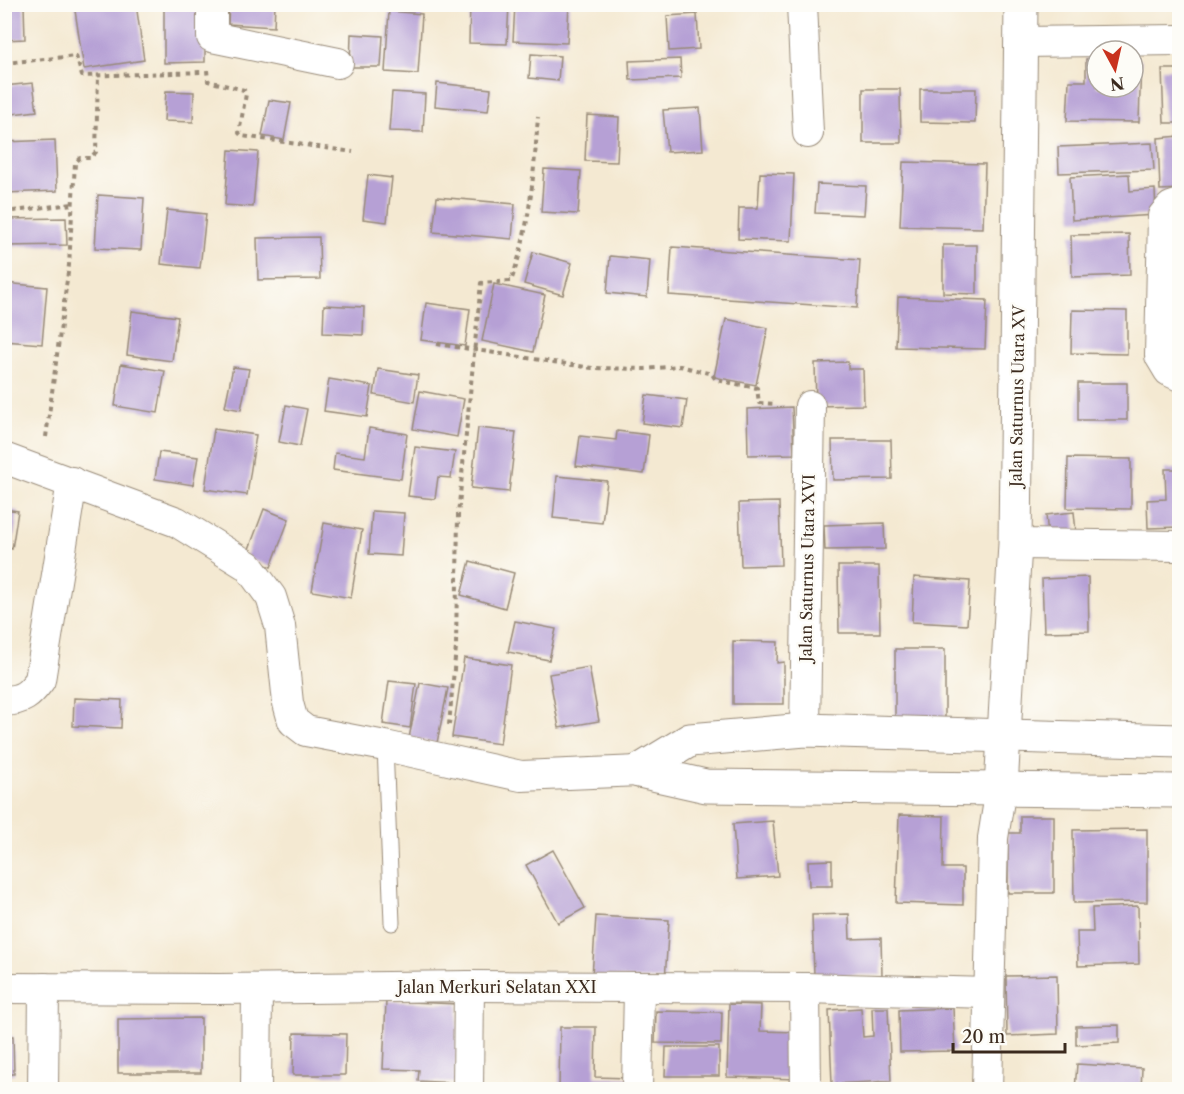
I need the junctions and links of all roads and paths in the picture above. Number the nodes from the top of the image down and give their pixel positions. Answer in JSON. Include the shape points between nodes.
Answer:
{"nodes":[{"id":1,"x":212,"y":4,"type":"edge"},
{"id":2,"x":802,"y":4,"type":"edge"},
{"id":3,"x":1021,"y":4,"type":"edge"},
{"id":4,"x":212,"y":37,"type":"junction"},
{"id":5,"x":1179,"y":40,"type":"edge"},
{"id":6,"x":1022,"y":42,"type":"junction"},
{"id":7,"x":4,"y":63,"type":"edge"},
{"id":8,"x":338,"y":63,"type":"dead end"},
{"id":9,"x":207,"y":72,"type":"junction"},
{"id":10,"x":98,"y":76,"type":"junction"},
{"id":11,"x":538,"y":117,"type":"dead end"},
{"id":12,"x":808,"y":133,"type":"dead end"},
{"id":13,"x":353,"y":152,"type":"dead end"},
{"id":14,"x":73,"y":204,"type":"junction"},
{"id":15,"x":1179,"y":204,"type":"edge"},
{"id":16,"x":4,"y":212,"type":"edge"},
{"id":17,"x":437,"y":344,"type":"dead end"},
{"id":18,"x":473,"y":349,"type":"junction"},
{"id":19,"x":1179,"y":376,"type":"edge"},
{"id":20,"x":810,"y":406,"type":"joint"},
{"id":21,"x":4,"y":458,"type":"edge"},
{"id":22,"x":40,"y":470,"type":"junction"},
{"id":23,"x":72,"y":482,"type":"junction"},
{"id":24,"x":1015,"y":544,"type":"junction"},
{"id":25,"x":1179,"y":546,"type":"edge"},
{"id":26,"x":4,"y":701,"type":"edge"},
{"id":27,"x":805,"y":730,"type":"junction"},
{"id":28,"x":1005,"y":738,"type":"junction"},
{"id":29,"x":1179,"y":741,"type":"edge"},
{"id":30,"x":385,"y":746,"type":"junction"},
{"id":31,"x":445,"y":759,"type":"junction"},
{"id":32,"x":639,"y":771,"type":"junction"},
{"id":33,"x":1001,"y":788,"type":"junction"},
{"id":34,"x":1179,"y":791,"type":"edge"},
{"id":35,"x":392,"y":923,"type":"dead end"},
{"id":36,"x":470,"y":986,"type":"junction"},
{"id":37,"x":4,"y":988,"type":"edge"},
{"id":38,"x":44,"y":988,"type":"junction"},
{"id":39,"x":256,"y":988,"type":"junction"},
{"id":40,"x":639,"y":988,"type":"junction"},
{"id":41,"x":805,"y":988,"type":"junction"},
{"id":42,"x":989,"y":993,"type":"junction"},
{"id":43,"x":43,"y":1089,"type":"edge"},
{"id":44,"x":256,"y":1089,"type":"edge"},
{"id":45,"x":468,"y":1089,"type":"edge"},
{"id":46,"x":637,"y":1089,"type":"edge"},
{"id":47,"x":806,"y":1089,"type":"edge"},
{"id":48,"x":987,"y":1089,"type":"edge"}],
"edges":[{"from":1,"to":4,"type":"street"},
{"from":2,"to":12,"type":"street"},
{"from":3,"to":6,"type":"street","name":"Jalan Saturnus Utara XV"},
{"from":4,"to":8,"type":"street"},
{"from":4,"to":9,"type":"path"},
{"from":5,"to":6,"type":"street"},
{"from":6,"to":24,"type":"street","name":"Jalan Saturnus Utara XV"},
{"from":7,"to":10,"type":"path","via":[[76,56],[82,76]]},
{"from":9,"to":10,"type":"path"},
{"from":9,"to":13,"type":"path","via":[[208,81],[244,90],[239,133],[242,136]]},
{"from":10,"to":14,"type":"path","via":[[96,152],[75,163]]},
{"from":11,"to":18,"type":"path","via":[[529,205],[517,266],[511,281],[481,283]]},
{"from":14,"to":16,"type":"path"},
{"from":14,"to":22,"type":"path","via":[[55,380]]},
{"from":15,"to":19,"type":"street","via":[[1163,216],[1160,356],[1169,371]]},
{"from":17,"to":18,"type":"path"},
{"from":18,"to":20,"type":"path","via":[[592,368],[680,366],[712,374],[716,380],[757,388],[759,403]]},
{"from":18,"to":31,"type":"path","via":[[458,515],[456,647]]},
{"from":20,"to":27,"type":"street","name":"Jalan Saturnus Utara XVI"},
{"from":21,"to":22,"type":"street"},
{"from":22,"to":23,"type":"street"},
{"from":23,"to":26,"type":"street","via":[[40,680],[20,700]]},
{"from":23,"to":30,"type":"street","via":[[177,522],[248,566],[271,597],[280,626],[293,721],[306,732]]},
{"from":24,"to":25,"type":"street"},
{"from":24,"to":28,"type":"street","name":"Jalan Saturnus Utara XV"},
{"from":27,"to":28,"type":"street"},
{"from":27,"to":32,"type":"street","via":[[690,740]]},
{"from":28,"to":29,"type":"street"},
{"from":28,"to":33,"type":"street","name":"Jalan Saturnus Utara XV"},
{"from":30,"to":31,"type":"street"},
{"from":30,"to":35,"type":"lane"},
{"from":31,"to":32,"type":"street","via":[[521,776]]},
{"from":32,"to":33,"type":"street","via":[[706,786]]},
{"from":33,"to":34,"type":"street"},
{"from":33,"to":42,"type":"street","via":[[993,838]]},
{"from":36,"to":39,"type":"street","name":"Jalan Merkuri Selatan XXI"},
{"from":36,"to":40,"type":"street","name":"Jalan Merkuri Selatan XXI"},
{"from":36,"to":45,"type":"street"},
{"from":37,"to":38,"type":"street","name":"Jalan Merkuri Selatan XXI"},
{"from":38,"to":39,"type":"street","name":"Jalan Merkuri Selatan XXI"},
{"from":38,"to":43,"type":"street"},
{"from":39,"to":44,"type":"street"},
{"from":40,"to":41,"type":"street","name":"Jalan Merkuri Selatan XXI"},
{"from":40,"to":46,"type":"street"},
{"from":41,"to":42,"type":"street","name":"Jalan Merkuri Selatan XXI"},
{"from":41,"to":47,"type":"street"},
{"from":42,"to":48,"type":"street"}]}
